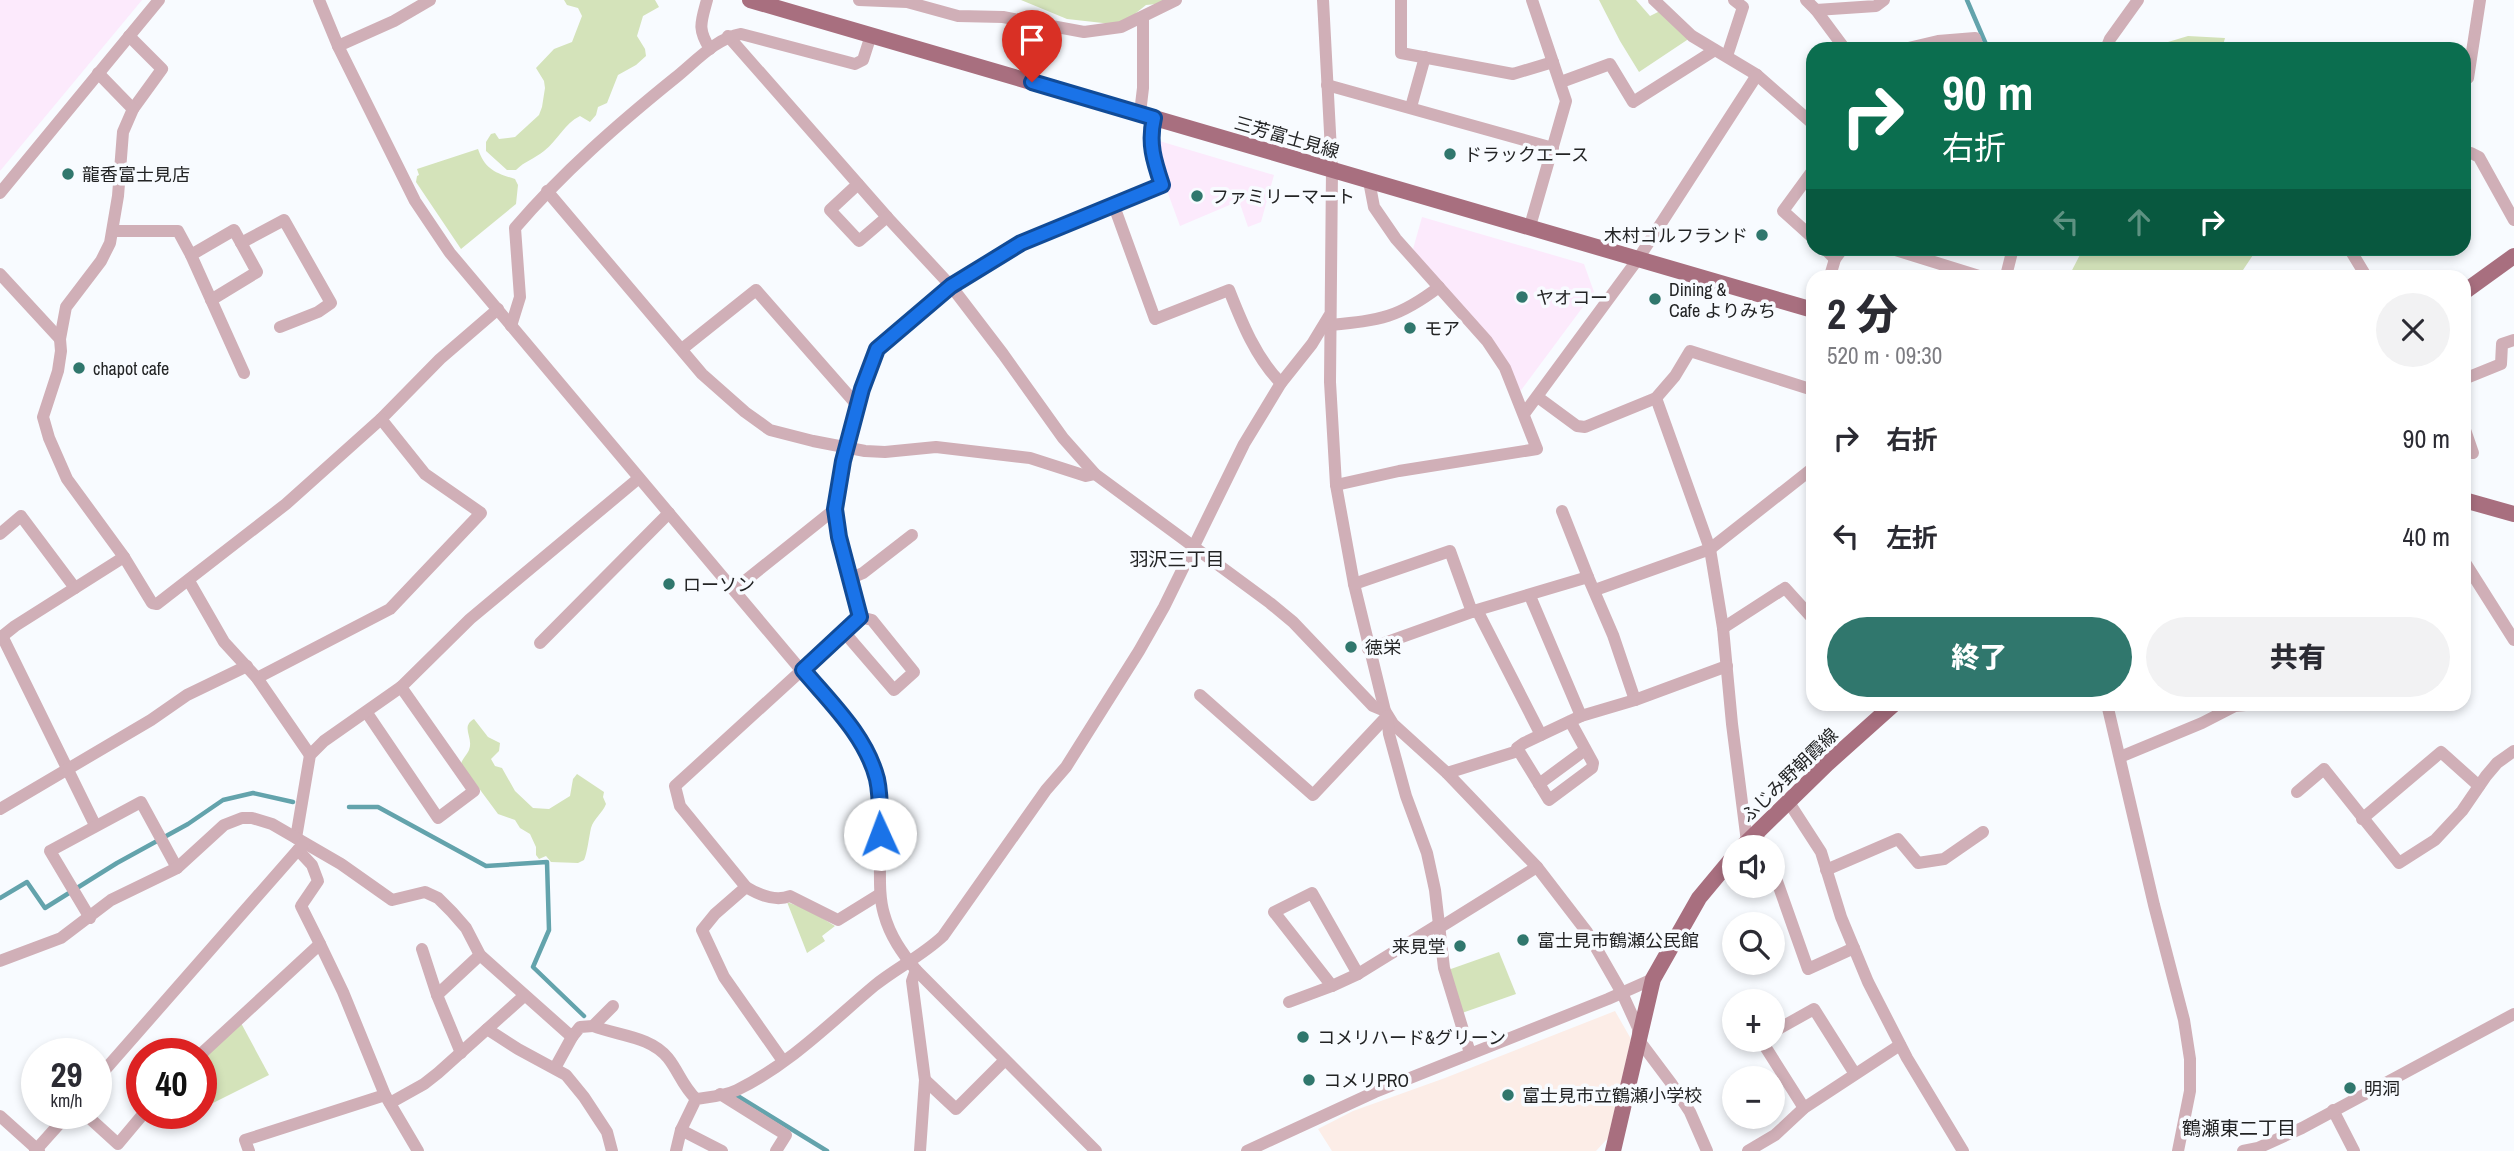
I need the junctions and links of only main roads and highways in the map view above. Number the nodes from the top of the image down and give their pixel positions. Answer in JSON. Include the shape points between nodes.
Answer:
{"nodes":[{"id":1,"x":750,"y":0,"type":"edge"},
{"id":2,"x":2514,"y":256,"type":"edge"},
{"id":3,"x":2471,"y":287,"type":"edge"},
{"id":4,"x":1806,"y":308,"type":"edge"},
{"id":5,"x":2471,"y":502,"type":"edge"},
{"id":6,"x":2514,"y":514,"type":"edge"},
{"id":7,"x":1884,"y":711,"type":"edge"},
{"id":8,"x":1758,"y":835,"type":"edge"},
{"id":9,"x":1722,"y":870,"type":"edge"},
{"id":10,"x":1615,"y":1144,"type":"edge"}],
"edges":[{"from":1,"to":4,"type":"main road","name":"三芳富士見線"},
{"from":2,"to":3,"type":"main road"},
{"from":5,"to":6,"type":"main road"},
{"from":7,"to":8,"type":"main road","name":"ふじみ野朝霞線"},
{"from":9,"to":10,"type":"main road","via":[[1699,898],[1653,979]]}]}
